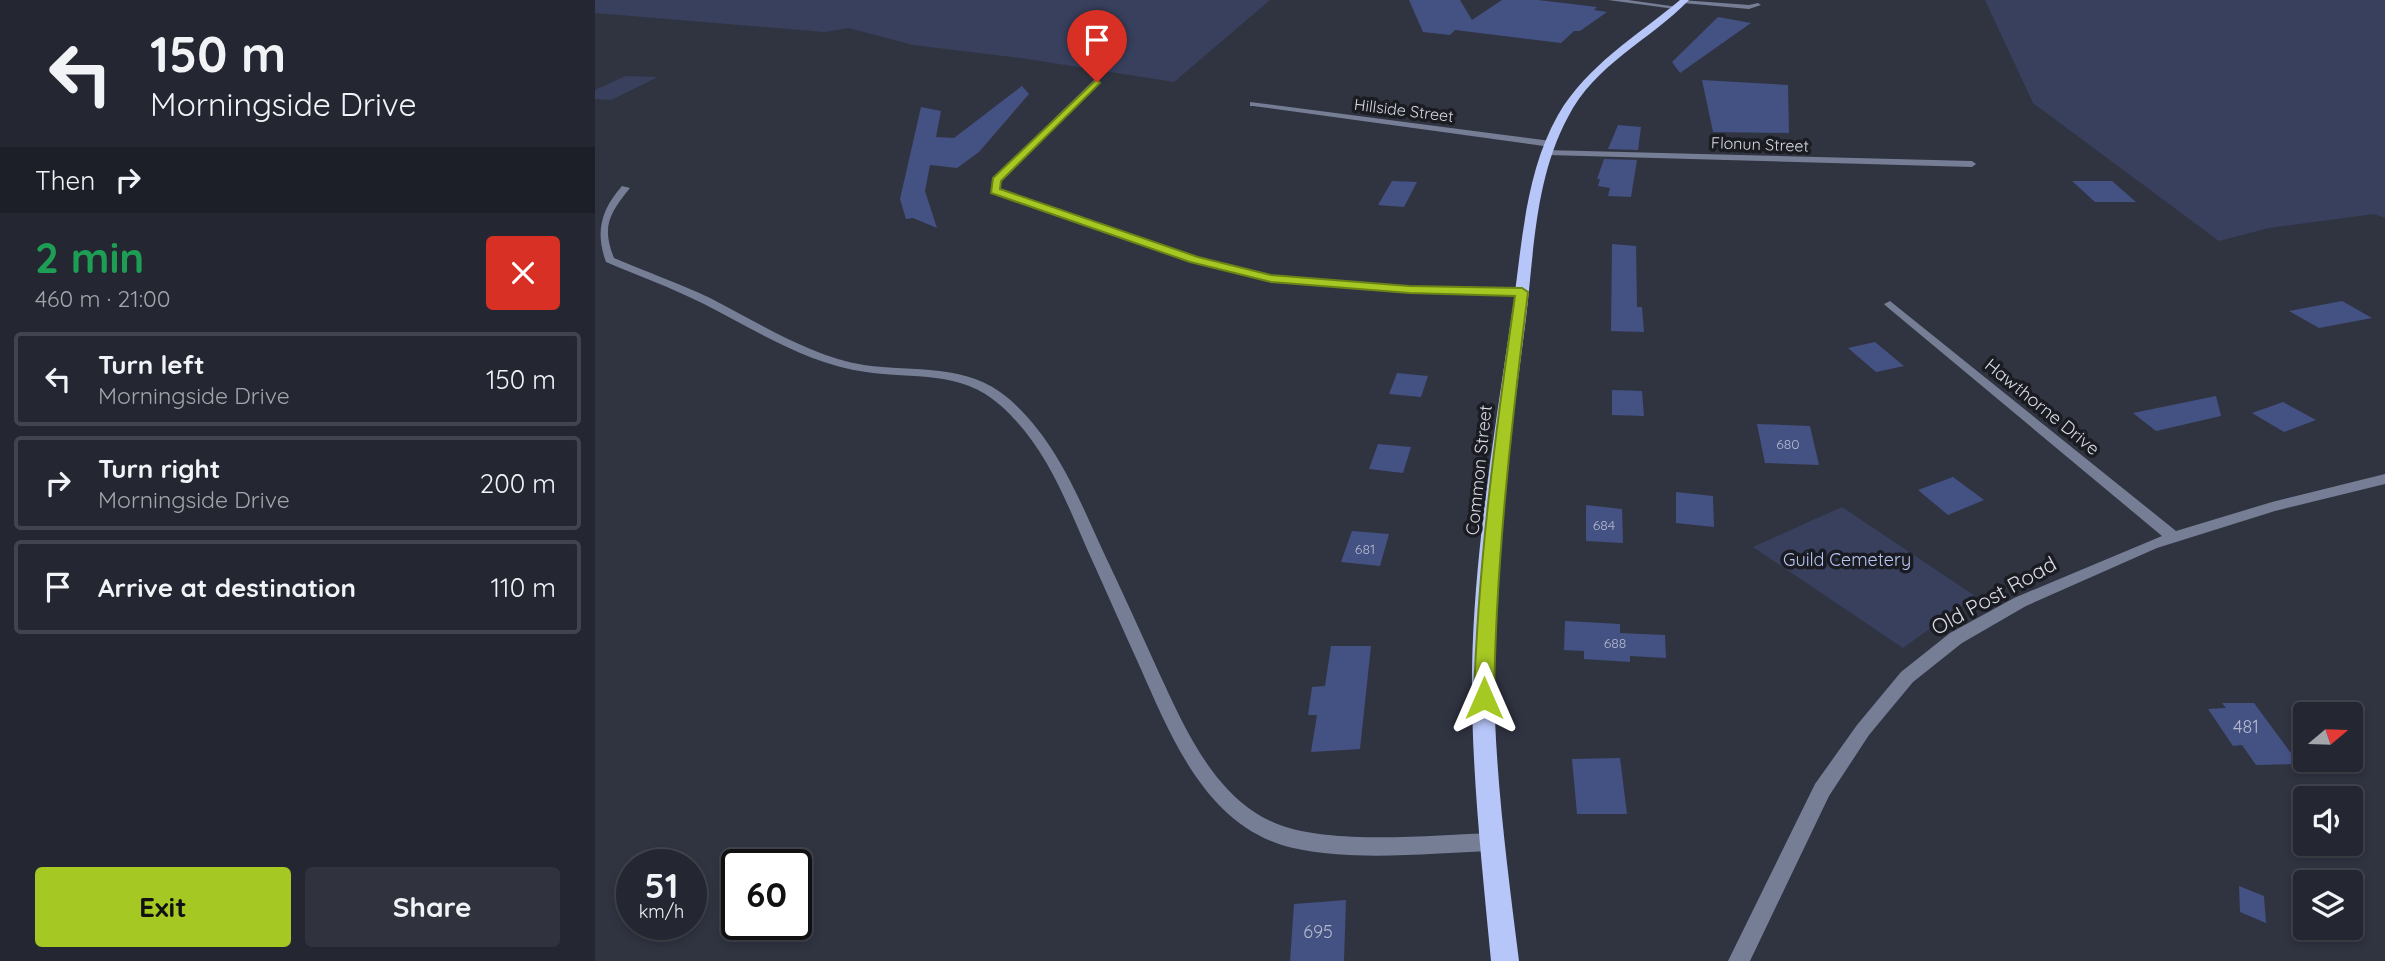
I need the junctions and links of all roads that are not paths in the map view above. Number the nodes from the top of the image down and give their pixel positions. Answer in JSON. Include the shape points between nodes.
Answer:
{"nodes":[{"id":1,"x":1611,"y":0,"type":"edge"},
{"id":2,"x":1681,"y":3,"type":"edge"},
{"id":3,"x":1758,"y":5,"type":"dead end"},
{"id":4,"x":1097,"y":82,"type":"dead end"},
{"id":5,"x":1253,"y":104,"type":"dead end"},
{"id":6,"x":1549,"y":148,"type":"junction"},
{"id":7,"x":1972,"y":164,"type":"dead end"},
{"id":8,"x":625,"y":188,"type":"dead end"},
{"id":9,"x":1522,"y":292,"type":"junction"},
{"id":10,"x":1890,"y":304,"type":"dead end"},
{"id":11,"x":2385,"y":479,"type":"edge"},
{"id":12,"x":2173,"y":537,"type":"junction"},
{"id":13,"x":1493,"y":842,"type":"junction"},
{"id":14,"x":1505,"y":961,"type":"edge"},
{"id":15,"x":1739,"y":961,"type":"edge"}],
"edges":[{"from":1,"to":2,"type":"street"},
{"from":2,"to":3,"type":"street"},
{"from":2,"to":6,"type":"main road","name":"Common Street","via":[[1604,62],[1565,114]]},
{"from":4,"to":9,"type":"street","via":[[996,180],[995,191],[1194,259],[1271,278]]},
{"from":5,"to":6,"type":"street","name":"Hillside Street"},
{"from":6,"to":7,"type":"street","name":"Flonun Street"},
{"from":6,"to":9,"type":"main road","name":"Common Street"},
{"from":8,"to":13,"type":"street","via":[[603,219],[600,241],[610,260],[835,361],[858,368],[941,373],[972,380],[1019,415],[1053,456],[1170,715],[1207,781],[1227,803],[1274,832],[1315,841]]},
{"from":9,"to":13,"type":"main road","name":"Common Street","via":[[1486,607],[1484,752]]},
{"from":10,"to":12,"type":"street","name":"Hawthorne Drive"},
{"from":11,"to":12,"type":"street","name":"Old Post Road"},
{"from":12,"to":15,"type":"street","name":"Old Post Road","via":[[2020,602],[1956,638],[1907,677],[1822,790]]},
{"from":13,"to":14,"type":"main road","name":"Common Street"}]}
